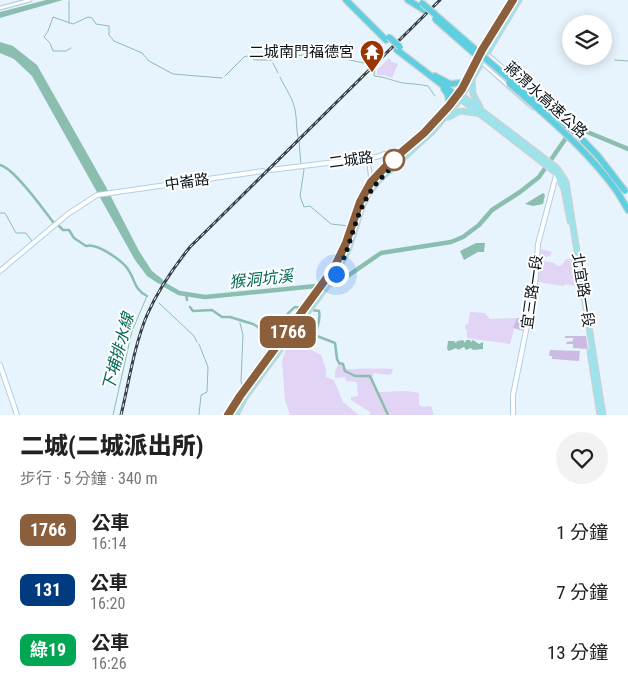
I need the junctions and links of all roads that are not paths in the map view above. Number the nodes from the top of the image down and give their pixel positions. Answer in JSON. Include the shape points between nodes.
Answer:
{"nodes":[{"id":1,"x":30,"y":0,"type":"edge"},
{"id":2,"x":346,"y":0,"type":"edge"},
{"id":3,"x":350,"y":0,"type":"edge"},
{"id":4,"x":408,"y":0,"type":"edge"},
{"id":5,"x":413,"y":0,"type":"edge"},
{"id":6,"x":513,"y":0,"type":"edge"},
{"id":7,"x":519,"y":0,"type":"edge"},
{"id":8,"x":421,"y":4,"type":"edge"},
{"id":9,"x":0,"y":8,"type":"edge"},
{"id":10,"x":388,"y":39,"type":"junction"},
{"id":11,"x":486,"y":53,"type":"junction"},
{"id":12,"x":481,"y":62,"type":"junction"},
{"id":13,"x":474,"y":66,"type":"junction"},
{"id":14,"x":434,"y":78,"type":"junction"},
{"id":15,"x":472,"y":79,"type":"junction"},
{"id":16,"x":459,"y":83,"type":"joint"},
{"id":17,"x":459,"y":96,"type":"junction"},
{"id":18,"x":449,"y":105,"type":"junction"},
{"id":19,"x":480,"y":112,"type":"junction"},
{"id":20,"x":566,"y":121,"type":"dead end"},
{"id":21,"x":441,"y":122,"type":"junction"},
{"id":22,"x":562,"y":134,"type":"dead end"},
{"id":23,"x":404,"y":154,"type":"junction"},
{"id":24,"x":368,"y":158,"type":"junction"},
{"id":25,"x":391,"y":165,"type":"junction"},
{"id":26,"x":270,"y":170,"type":"dead end"},
{"id":27,"x":263,"y":171,"type":"dead end"},
{"id":28,"x":556,"y":171,"type":"junction"},
{"id":29,"x":371,"y":182,"type":"junction"},
{"id":30,"x":627,"y":193,"type":"edge"},
{"id":31,"x":628,"y":210,"type":"edge"},
{"id":32,"x":0,"y":271,"type":"edge"},
{"id":33,"x":0,"y":365,"type":"edge"},
{"id":34,"x":18,"y":415,"type":"edge"},
{"id":35,"x":229,"y":415,"type":"edge"},
{"id":36,"x":235,"y":415,"type":"edge"},
{"id":37,"x":513,"y":415,"type":"edge"},
{"id":38,"x":601,"y":415,"type":"edge"}],
"edges":[{"from":1,"to":9,"type":"street"},
{"from":2,"to":10,"type":"highway"},
{"from":3,"to":10,"type":"highway"},
{"from":4,"to":8,"type":"highway"},
{"from":5,"to":8,"type":"highway","name":"蔣渭水高速公路"},
{"from":6,"to":13,"type":"main road"},
{"from":7,"to":11,"type":"main road"},
{"from":8,"to":30,"type":"highway","name":"蔣渭水高速公路","bridge":true,"via":[[577,134]]},
{"from":8,"to":31,"type":"highway","name":"蔣渭水高速公路","bridge":true,"via":[[572,138],[605,175]]},
{"from":10,"to":14,"type":"highway","bridge":true},
{"from":11,"to":12,"type":"main road"},
{"from":11,"to":20,"type":"street"},
{"from":12,"to":15,"type":"main road"},
{"from":12,"to":22,"type":"street"},
{"from":13,"to":16,"type":"main road"},
{"from":13,"to":17,"type":"main road"},
{"from":14,"to":16,"type":"highway","via":[[450,84]]},
{"from":14,"to":17,"type":"highway"},
{"from":14,"to":18,"type":"highway","via":[[447,92]]},
{"from":15,"to":17,"type":"main road"},
{"from":15,"to":19,"type":"main road","via":[[473,94]]},
{"from":17,"to":18,"type":"main road"},
{"from":17,"to":19,"type":"main road"},
{"from":17,"to":21,"type":"main road"},
{"from":18,"to":23,"type":"main road"},
{"from":19,"to":21,"type":"main road","via":[[460,111]]},
{"from":19,"to":28,"type":"main road"},
{"from":21,"to":23,"type":"main road"},
{"from":23,"to":25,"type":"main road"},
{"from":24,"to":25,"type":"street","name":"二城路","via":[[384,154]]},
{"from":24,"to":26,"type":"street","name":"二城路"},
{"from":24,"to":29,"type":"street"},
{"from":25,"to":29,"type":"main road"},
{"from":25,"to":36,"type":"main road","via":[[365,200],[349,248],[336,274]]},
{"from":27,"to":32,"type":"street","name":"中崙路","via":[[97,195],[68,214]]},
{"from":28,"to":37,"type":"street","name":"宜三路一段","via":[[538,244],[535,286],[513,395]]},
{"from":28,"to":38,"type":"main road","name":"北宜路一段","via":[[564,188]]},
{"from":29,"to":35,"type":"main road","via":[[330,275]]},
{"from":33,"to":34,"type":"street"}]}
